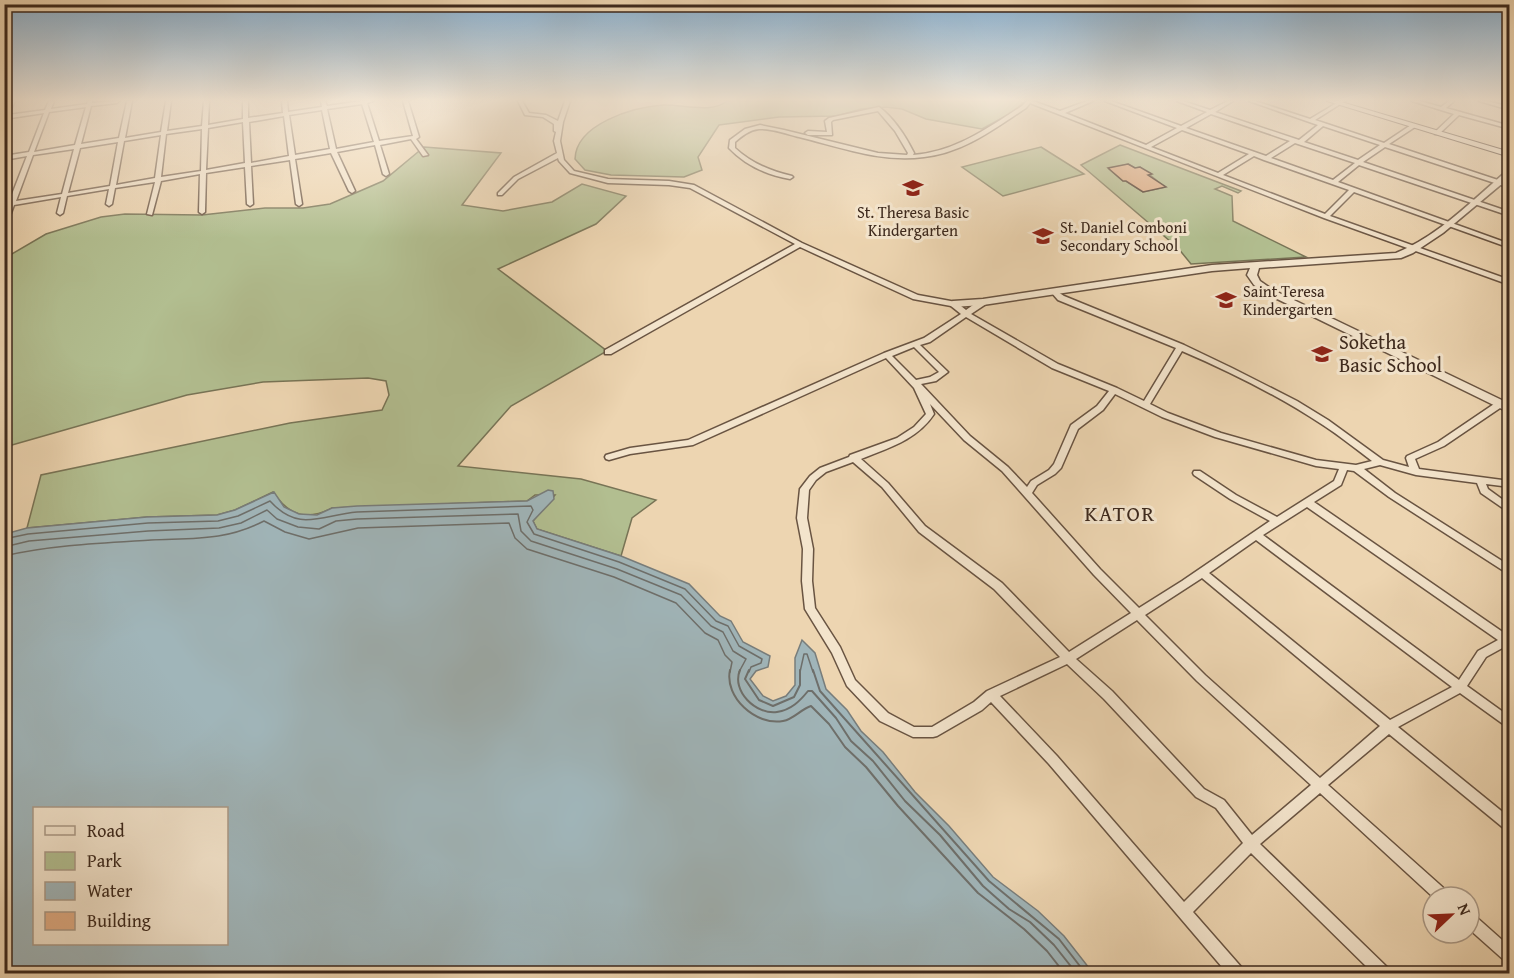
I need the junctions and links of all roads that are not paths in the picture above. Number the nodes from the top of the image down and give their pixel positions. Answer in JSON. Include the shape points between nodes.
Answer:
{"nodes":[{"id":1,"x":34,"y":147,"type":"edge"},
{"id":2,"x":78,"y":147,"type":"joint"},
{"id":3,"x":119,"y":147,"type":"edge"},
{"id":4,"x":162,"y":147,"type":"edge"},
{"id":5,"x":204,"y":147,"type":"edge"},
{"id":6,"x":247,"y":147,"type":"edge"},
{"id":7,"x":290,"y":147,"type":"edge"},
{"id":8,"x":332,"y":147,"type":"edge"},
{"id":9,"x":353,"y":147,"type":"edge"},
{"id":10,"x":376,"y":147,"type":"edge"},
{"id":11,"x":419,"y":147,"type":"edge"},
{"id":12,"x":559,"y":147,"type":"edge"},
{"id":13,"x":559,"y":147,"type":"edge"},
{"id":14,"x":732,"y":147,"type":"edge"},
{"id":15,"x":842,"y":147,"type":"edge"},
{"id":16,"x":906,"y":147,"type":"edge"},
{"id":17,"x":956,"y":147,"type":"edge"},
{"id":18,"x":1146,"y":147,"type":"edge"},
{"id":19,"x":1233,"y":147,"type":"edge"},
{"id":20,"x":1287,"y":147,"type":"edge"},
{"id":21,"x":1314,"y":147,"type":"edge"},
{"id":22,"x":1382,"y":147,"type":"edge"},
{"id":23,"x":1389,"y":147,"type":"edge"},
{"id":24,"x":1482,"y":147,"type":"edge"},
{"id":25,"x":333,"y":150,"type":"junction"},
{"id":26,"x":31,"y":154,"type":"junction"},
{"id":27,"x":560,"y":154,"type":"junction"},
{"id":28,"x":1253,"y":154,"type":"junction"},
{"id":29,"x":425,"y":155,"type":"dead end"},
{"id":30,"x":1509,"y":155,"type":"edge"},
{"id":31,"x":291,"y":157,"type":"junction"},
{"id":32,"x":909,"y":157,"type":"junction"},
{"id":33,"x":4,"y":158,"type":"edge"},
{"id":34,"x":1266,"y":159,"type":"junction"},
{"id":35,"x":1359,"y":162,"type":"junction"},
{"id":36,"x":247,"y":164,"type":"junction"},
{"id":37,"x":203,"y":172,"type":"junction"},
{"id":38,"x":1509,"y":173,"type":"edge"},
{"id":39,"x":386,"y":174,"type":"dead end"},
{"id":40,"x":1219,"y":175,"type":"junction"},
{"id":41,"x":790,"y":177,"type":"dead end"},
{"id":42,"x":158,"y":180,"type":"junction"},
{"id":43,"x":1334,"y":183,"type":"junction"},
{"id":44,"x":1498,"y":183,"type":"junction"},
{"id":45,"x":1509,"y":186,"type":"edge"},
{"id":46,"x":111,"y":187,"type":"junction"},
{"id":47,"x":1352,"y":190,"type":"junction"},
{"id":48,"x":352,"y":191,"type":"dead end"},
{"id":49,"x":500,"y":194,"type":"dead end"},
{"id":50,"x":65,"y":195,"type":"junction"},
{"id":51,"x":1474,"y":202,"type":"junction"},
{"id":52,"x":12,"y":204,"type":"junction"},
{"id":53,"x":109,"y":204,"type":"dead end"},
{"id":54,"x":250,"y":204,"type":"dead end"},
{"id":55,"x":299,"y":204,"type":"dead end"},
{"id":56,"x":4,"y":205,"type":"edge"},
{"id":57,"x":202,"y":212,"type":"dead end"},
{"id":58,"x":60,"y":213,"type":"dead end"},
{"id":59,"x":150,"y":214,"type":"dead end"},
{"id":60,"x":1509,"y":214,"type":"edge"},
{"id":61,"x":1326,"y":217,"type":"junction"},
{"id":62,"x":4,"y":224,"type":"edge"},
{"id":63,"x":1448,"y":224,"type":"junction"},
{"id":64,"x":800,"y":244,"type":"junction"},
{"id":65,"x":1509,"y":246,"type":"edge"},
{"id":66,"x":1414,"y":248,"type":"junction"},
{"id":67,"x":1255,"y":266,"type":"junction"},
{"id":68,"x":1509,"y":283,"type":"edge"},
{"id":69,"x":1053,"y":291,"type":"junction"},
{"id":70,"x":983,"y":302,"type":"junction"},
{"id":71,"x":953,"y":304,"type":"junction"},
{"id":72,"x":966,"y":315,"type":"junction"},
{"id":73,"x":916,"y":345,"type":"junction"},
{"id":74,"x":1181,"y":347,"type":"junction"},
{"id":75,"x":609,"y":352,"type":"dead end"},
{"id":76,"x":887,"y":355,"type":"junction"},
{"id":77,"x":916,"y":383,"type":"junction"},
{"id":78,"x":1114,"y":390,"type":"junction"},
{"id":79,"x":1146,"y":405,"type":"junction"},
{"id":80,"x":1504,"y":407,"type":"edge"},
{"id":81,"x":609,"y":457,"type":"dead end"},
{"id":82,"x":853,"y":457,"type":"junction"},
{"id":83,"x":1380,"y":462,"type":"junction"},
{"id":84,"x":1344,"y":467,"type":"junction"},
{"id":85,"x":1356,"y":468,"type":"junction"},
{"id":86,"x":1416,"y":472,"type":"junction"},
{"id":87,"x":1197,"y":473,"type":"dead end"},
{"id":88,"x":1481,"y":481,"type":"junction"},
{"id":89,"x":1509,"y":484,"type":"edge"},
{"id":90,"x":1027,"y":495,"type":"junction"},
{"id":91,"x":1308,"y":503,"type":"junction"},
{"id":92,"x":1509,"y":510,"type":"edge"},
{"id":93,"x":1277,"y":521,"type":"junction"},
{"id":94,"x":1257,"y":536,"type":"junction"},
{"id":95,"x":1509,"y":571,"type":"edge"},
{"id":96,"x":1202,"y":573,"type":"junction"},
{"id":97,"x":1138,"y":613,"type":"junction"},
{"id":98,"x":1509,"y":641,"type":"edge"},
{"id":99,"x":1068,"y":658,"type":"junction"},
{"id":100,"x":1460,"y":688,"type":"junction"},
{"id":101,"x":991,"y":695,"type":"junction"},
{"id":102,"x":1509,"y":724,"type":"edge"},
{"id":103,"x":1388,"y":727,"type":"junction"},
{"id":104,"x":1320,"y":787,"type":"junction"},
{"id":105,"x":1509,"y":826,"type":"edge"},
{"id":106,"x":1251,"y":844,"type":"junction"},
{"id":107,"x":1430,"y":885,"type":"edge"},
{"id":108,"x":1183,"y":912,"type":"junction"},
{"id":109,"x":1481,"y":931,"type":"edge"},
{"id":110,"x":1509,"y":956,"type":"edge"},
{"id":111,"x":1238,"y":974,"type":"edge"},
{"id":112,"x":1384,"y":974,"type":"edge"}],
"edges":[{"from":1,"to":26,"type":"street"},
{"from":2,"to":26,"type":"street"},
{"from":2,"to":50,"type":"street"},
{"from":3,"to":46,"type":"street"},
{"from":4,"to":42,"type":"street"},
{"from":5,"to":37,"type":"street"},
{"from":6,"to":36,"type":"street"},
{"from":7,"to":31,"type":"street"},
{"from":8,"to":25,"type":"street"},
{"from":9,"to":25,"type":"street"},
{"from":10,"to":39,"type":"street"},
{"from":11,"to":29,"type":"street"},
{"from":12,"to":27,"type":"street"},
{"from":13,"to":27,"type":"street"},
{"from":14,"to":41,"type":"street","via":[[736,153],[771,173]]},
{"from":15,"to":32,"type":"street","via":[[882,157]]},
{"from":16,"to":32,"type":"street"},
{"from":17,"to":32,"type":"street"},
{"from":18,"to":40,"type":"street"},
{"from":19,"to":28,"type":"street"},
{"from":20,"to":34,"type":"street"},
{"from":21,"to":35,"type":"street"},
{"from":22,"to":35,"type":"street"},
{"from":23,"to":44,"type":"street"},
{"from":24,"to":30,"type":"main road"},
{"from":25,"to":31,"type":"street"},
{"from":25,"to":48,"type":"street"},
{"from":26,"to":33,"type":"street"},
{"from":26,"to":52,"type":"street"},
{"from":27,"to":49,"type":"street","via":[[516,178]]},
{"from":27,"to":64,"type":"street","via":[[572,172],[593,179],[692,186]]},
{"from":28,"to":34,"type":"street"},
{"from":28,"to":40,"type":"street"},
{"from":31,"to":36,"type":"street"},
{"from":31,"to":55,"type":"street"},
{"from":34,"to":43,"type":"street"},
{"from":35,"to":43,"type":"street"},
{"from":35,"to":51,"type":"street"},
{"from":36,"to":37,"type":"street"},
{"from":36,"to":54,"type":"street"},
{"from":37,"to":42,"type":"street"},
{"from":37,"to":57,"type":"street"},
{"from":38,"to":44,"type":"street"},
{"from":40,"to":61,"type":"street"},
{"from":42,"to":46,"type":"street"},
{"from":42,"to":59,"type":"street"},
{"from":43,"to":47,"type":"street"},
{"from":44,"to":45,"type":"street"},
{"from":44,"to":51,"type":"street"},
{"from":46,"to":50,"type":"street"},
{"from":46,"to":53,"type":"street"},
{"from":47,"to":61,"type":"street"},
{"from":47,"to":63,"type":"street"},
{"from":50,"to":52,"type":"street"},
{"from":50,"to":58,"type":"street"},
{"from":51,"to":60,"type":"street"},
{"from":51,"to":63,"type":"street"},
{"from":52,"to":56,"type":"street"},
{"from":52,"to":62,"type":"street"},
{"from":61,"to":66,"type":"street"},
{"from":63,"to":65,"type":"street"},
{"from":63,"to":66,"type":"street"},
{"from":64,"to":71,"type":"street","via":[[916,297]]},
{"from":64,"to":75,"type":"street"},
{"from":66,"to":67,"type":"street","via":[[1385,258]]},
{"from":66,"to":68,"type":"street"},
{"from":67,"to":69,"type":"street","via":[[1212,268]]},
{"from":67,"to":80,"type":"street","via":[[1252,275],[1257,284],[1270,292]]},
{"from":69,"to":70,"type":"street"},
{"from":69,"to":74,"type":"street","via":[[1061,298]]},
{"from":70,"to":71,"type":"street"},
{"from":70,"to":72,"type":"street"},
{"from":71,"to":72,"type":"street"},
{"from":72,"to":73,"type":"street"},
{"from":72,"to":78,"type":"street","via":[[1055,366]]},
{"from":73,"to":76,"type":"street"},
{"from":73,"to":77,"type":"street","via":[[944,372]]},
{"from":74,"to":79,"type":"street"},
{"from":74,"to":83,"type":"street","via":[[1325,422]]},
{"from":76,"to":77,"type":"street"},
{"from":76,"to":81,"type":"street","via":[[690,443]]},
{"from":77,"to":82,"type":"street","via":[[930,414],[926,421],[912,434]]},
{"from":77,"to":90,"type":"street"},
{"from":78,"to":79,"type":"street"},
{"from":78,"to":90,"type":"street","via":[[1100,408],[1074,427],[1058,466],[1034,483]]},
{"from":79,"to":84,"type":"street","via":[[1218,435],[1316,463]]},
{"from":80,"to":86,"type":"street","via":[[1410,458]]},
{"from":82,"to":99,"type":"street","via":[[885,485],[922,529],[998,586]]},
{"from":82,"to":101,"type":"street","via":[[813,478],[805,489],[802,518],[808,549],[809,605],[836,650],[845,674],[884,717],[913,732],[933,732]]},
{"from":83,"to":85,"type":"street"},
{"from":83,"to":86,"type":"street"},
{"from":84,"to":85,"type":"street"},
{"from":84,"to":91,"type":"street","via":[[1338,483]]},
{"from":85,"to":95,"type":"street"},
{"from":86,"to":88,"type":"street"},
{"from":87,"to":93,"type":"street"},
{"from":88,"to":89,"type":"street"},
{"from":88,"to":92,"type":"street","via":[[1484,491]]},
{"from":90,"to":97,"type":"street"},
{"from":91,"to":93,"type":"street"},
{"from":91,"to":98,"type":"street"},
{"from":93,"to":94,"type":"street"},
{"from":94,"to":96,"type":"street"},
{"from":94,"to":100,"type":"street"},
{"from":96,"to":97,"type":"street"},
{"from":96,"to":103,"type":"street"},
{"from":97,"to":99,"type":"street"},
{"from":97,"to":104,"type":"street","via":[[1201,678]]},
{"from":98,"to":100,"type":"street","via":[[1482,654]]},
{"from":99,"to":101,"type":"street"},
{"from":99,"to":106,"type":"street","via":[[1200,792],[1220,804]]},
{"from":100,"to":102,"type":"street"},
{"from":100,"to":103,"type":"street"},
{"from":101,"to":108,"type":"street","via":[[1053,760]]},
{"from":103,"to":104,"type":"street"},
{"from":103,"to":105,"type":"street"},
{"from":104,"to":106,"type":"street"},
{"from":104,"to":107,"type":"street"},
{"from":106,"to":108,"type":"street"},
{"from":106,"to":112,"type":"street"},
{"from":108,"to":111,"type":"street"},
{"from":109,"to":110,"type":"street"}]}
